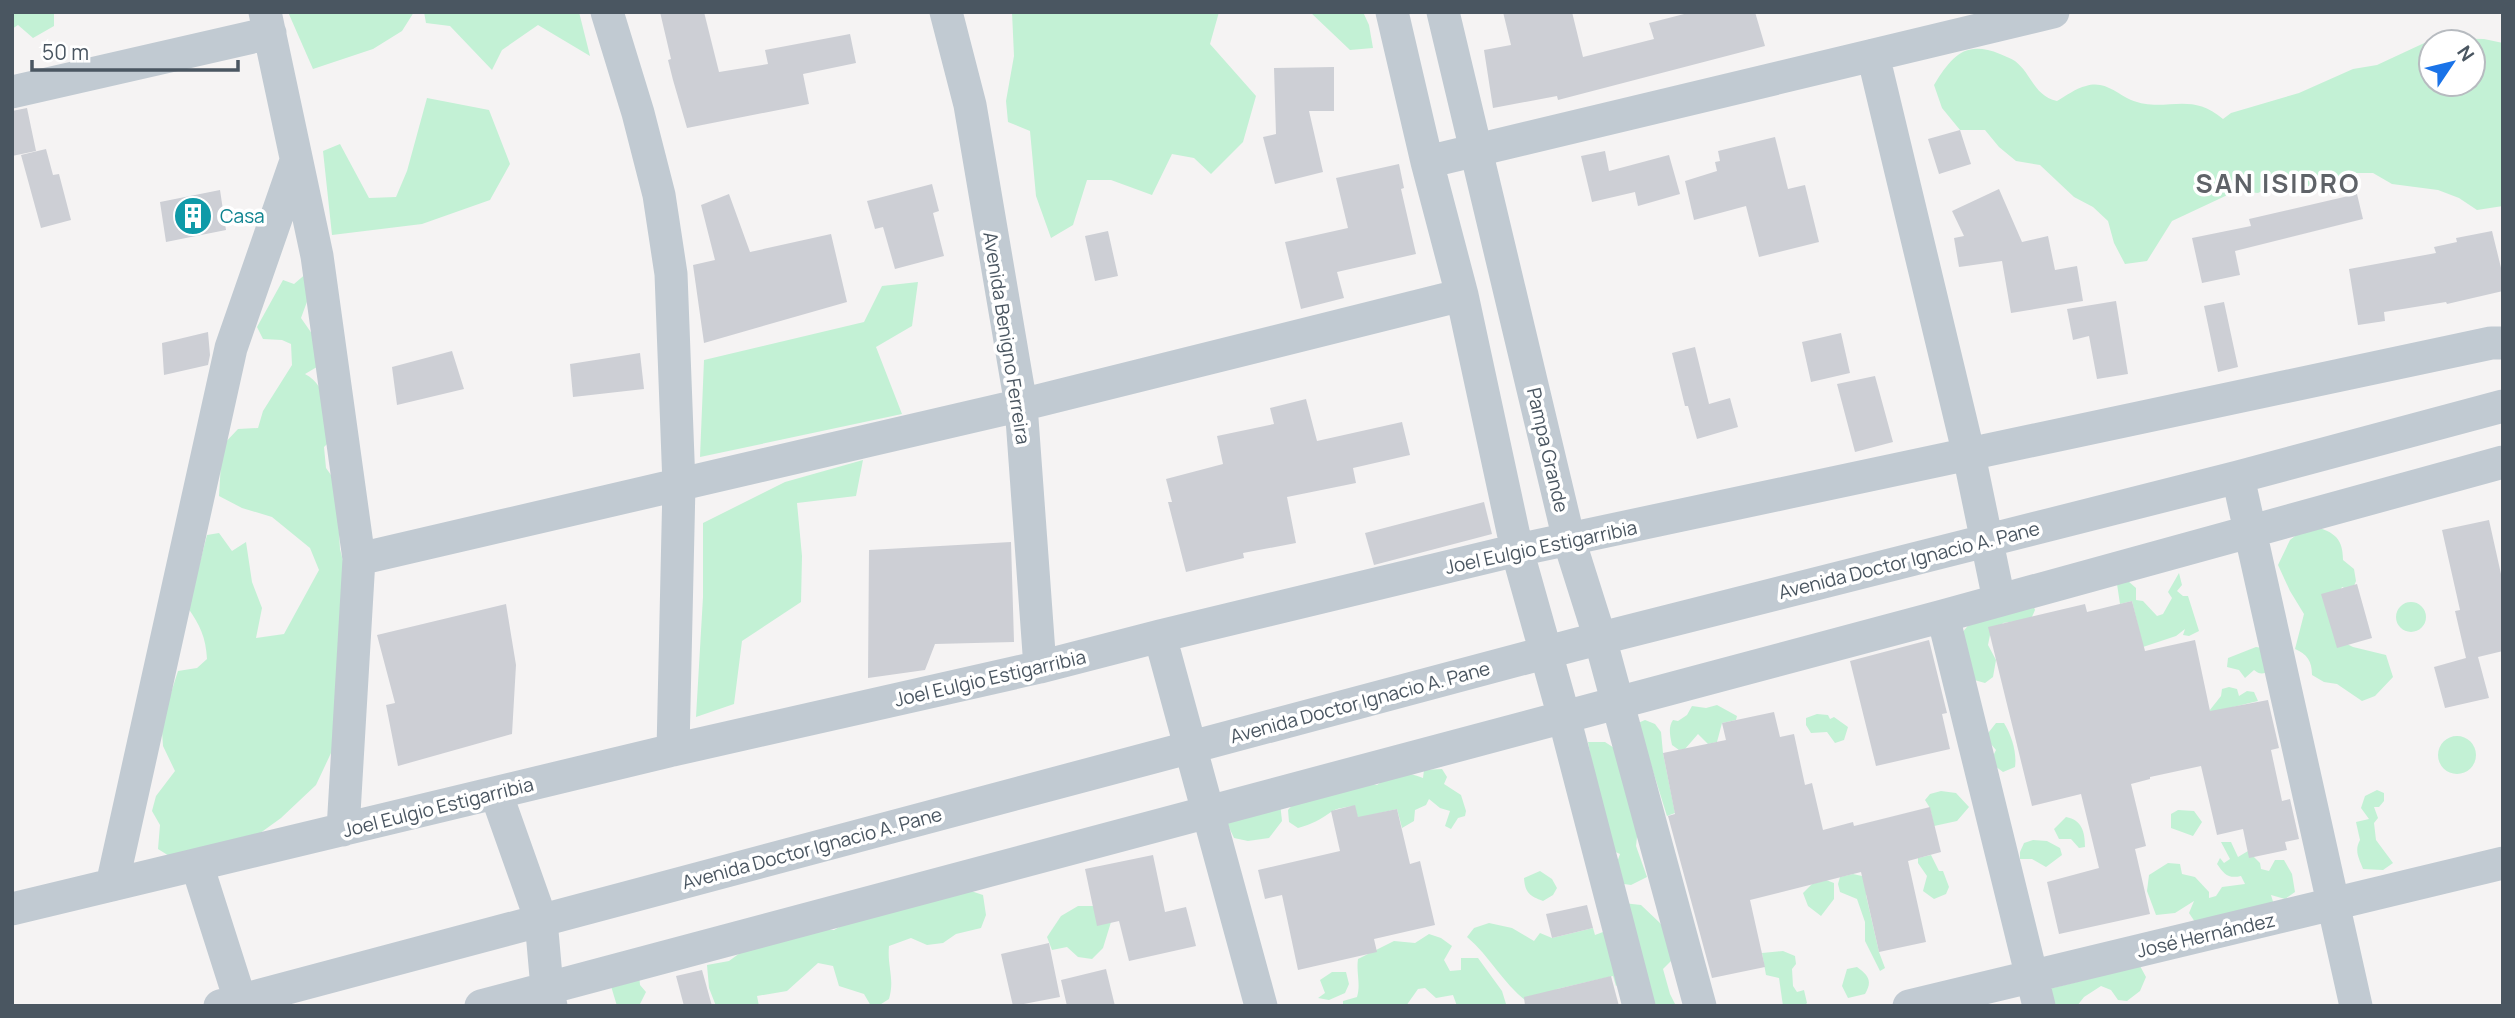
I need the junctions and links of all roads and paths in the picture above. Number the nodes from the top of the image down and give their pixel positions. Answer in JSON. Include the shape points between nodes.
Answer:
{"nodes":[{"id":1,"x":607,"y":12,"type":"edge"},
{"id":2,"x":946,"y":12,"type":"edge"},
{"id":3,"x":1392,"y":12,"type":"edge"},
{"id":4,"x":1443,"y":12,"type":"edge"},
{"id":5,"x":2053,"y":12,"type":"edge"},
{"id":6,"x":267,"y":23,"type":"edge"},
{"id":7,"x":1873,"y":55,"type":"junction"},
{"id":8,"x":12,"y":92,"type":"edge"},
{"id":9,"x":1476,"y":150,"type":"junction"},
{"id":10,"x":296,"y":161,"type":"junction"},
{"id":11,"x":1427,"y":162,"type":"junction"},
{"id":12,"x":1462,"y":295,"type":"junction"},
{"id":13,"x":2503,"y":343,"type":"edge"},
{"id":14,"x":1021,"y":404,"type":"junction"},
{"id":15,"x":2503,"y":407,"type":"edge"},
{"id":16,"x":1969,"y":455,"type":"junction"},
{"id":17,"x":2503,"y":461,"type":"edge"},
{"id":18,"x":2238,"y":477,"type":"junction"},
{"id":19,"x":679,"y":485,"type":"junction"},
{"id":20,"x":2252,"y":530,"type":"junction"},
{"id":21,"x":1569,"y":540,"type":"junction"},
{"id":22,"x":1986,"y":540,"type":"junction"},
{"id":23,"x":1517,"y":550,"type":"junction"},
{"id":24,"x":359,"y":559,"type":"junction"},
{"id":25,"x":1998,"y":600,"type":"junction"},
{"id":26,"x":1943,"y":616,"type":"junction"},
{"id":27,"x":1160,"y":636,"type":"junction"},
{"id":28,"x":1600,"y":638,"type":"junction"},
{"id":29,"x":1545,"y":652,"type":"junction"},
{"id":30,"x":1040,"y":667,"type":"junction"},
{"id":31,"x":1617,"y":703,"type":"junction"},
{"id":32,"x":1564,"y":717,"type":"junction"},
{"id":33,"x":1191,"y":747,"type":"junction"},
{"id":34,"x":673,"y":750,"type":"junction"},
{"id":35,"x":496,"y":793,"type":"junction"},
{"id":36,"x":1209,"y":811,"type":"junction"},
{"id":37,"x":344,"y":830,"type":"junction"},
{"id":38,"x":2503,"y":863,"type":"edge"},
{"id":39,"x":197,"y":865,"type":"junction"},
{"id":40,"x":112,"y":885,"type":"junction"},
{"id":41,"x":2334,"y":904,"type":"junction"},
{"id":42,"x":12,"y":909,"type":"edge"},
{"id":43,"x":541,"y":920,"type":"junction"},
{"id":44,"x":2035,"y":991,"type":"edge"},
{"id":45,"x":549,"y":997,"type":"edge"},
{"id":46,"x":234,"y":1004,"type":"edge"},
{"id":47,"x":481,"y":1006,"type":"edge"},
{"id":48,"x":1261,"y":1006,"type":"edge"},
{"id":49,"x":1639,"y":1006,"type":"edge"},
{"id":50,"x":1700,"y":1006,"type":"edge"},
{"id":51,"x":1909,"y":1006,"type":"edge"},
{"id":52,"x":2356,"y":1006,"type":"edge"}],
"edges":[{"from":1,"to":19,"type":"street","via":[[659,195],[671,274]]},
{"from":2,"to":14,"type":"street","name":"Avenida Benigno Ferreira","via":[[970,105]]},
{"from":3,"to":11,"type":"street"},
{"from":4,"to":9,"type":"street","name":"Pampa Grande"},
{"from":5,"to":7,"type":"street"},
{"from":6,"to":8,"type":"street"},
{"from":6,"to":10,"type":"street"},
{"from":7,"to":9,"type":"street"},
{"from":7,"to":16,"type":"street"},
{"from":9,"to":11,"type":"street"},
{"from":9,"to":21,"type":"street","name":"Pampa Grande"},
{"from":10,"to":24,"type":"street","via":[[317,256]]},
{"from":10,"to":40,"type":"street","via":[[231,348]]},
{"from":11,"to":12,"type":"street"},
{"from":12,"to":14,"type":"street"},
{"from":12,"to":23,"type":"street"},
{"from":13,"to":16,"type":"street","name":"Joel Eulgio Estigarribia"},
{"from":14,"to":19,"type":"street"},
{"from":14,"to":30,"type":"street","name":"Avenida Benigno Ferreira"},
{"from":15,"to":18,"type":"street","name":"Avenida Doctor Ignacio A. Pane"},
{"from":16,"to":21,"type":"street","name":"Joel Eulgio Estigarribia"},
{"from":16,"to":22,"type":"street"},
{"from":17,"to":20,"type":"street"},
{"from":18,"to":20,"type":"street"},
{"from":18,"to":22,"type":"street","name":"Avenida Doctor Ignacio A. Pane"},
{"from":19,"to":24,"type":"street"},
{"from":19,"to":34,"type":"street"},
{"from":20,"to":25,"type":"street"},
{"from":20,"to":41,"type":"street"},
{"from":21,"to":23,"type":"street","name":"Joel Eulgio Estigarribia"},
{"from":21,"to":28,"type":"street","name":"Pampa Grande"},
{"from":22,"to":25,"type":"street"},
{"from":22,"to":28,"type":"street","name":"Avenida Doctor Ignacio A. Pane"},
{"from":23,"to":27,"type":"street","name":"Joel Eulgio Estigarribia"},
{"from":23,"to":29,"type":"street"},
{"from":24,"to":37,"type":"street"},
{"from":25,"to":26,"type":"street"},
{"from":26,"to":31,"type":"street"},
{"from":26,"to":44,"type":"street"},
{"from":27,"to":30,"type":"street","name":"Joel Eulgio Estigarribia"},
{"from":27,"to":33,"type":"street"},
{"from":28,"to":29,"type":"street","name":"Avenida Doctor Ignacio A. Pane"},
{"from":28,"to":31,"type":"street","name":"Pampa Grande"},
{"from":29,"to":32,"type":"street"},
{"from":29,"to":33,"type":"street","name":"Avenida Doctor Ignacio A. Pane"},
{"from":30,"to":34,"type":"street","name":"Joel Eulgio Estigarribia"},
{"from":31,"to":32,"type":"street"},
{"from":31,"to":50,"type":"street","name":"Pampa Grande"},
{"from":32,"to":36,"type":"street"},
{"from":32,"to":49,"type":"street"},
{"from":33,"to":36,"type":"street"},
{"from":33,"to":43,"type":"street","name":"Avenida Doctor Ignacio A. Pane"},
{"from":34,"to":35,"type":"street","name":"Joel Eulgio Estigarribia"},
{"from":35,"to":37,"type":"street","name":"Joel Eulgio Estigarribia"},
{"from":35,"to":43,"type":"street"},
{"from":36,"to":45,"type":"street"},
{"from":36,"to":48,"type":"street"},
{"from":37,"to":39,"type":"street","name":"Joel Eulgio Estigarribia"},
{"from":38,"to":41,"type":"street","name":"José Hernández"},
{"from":39,"to":40,"type":"street","name":"Joel Eulgio Estigarribia"},
{"from":39,"to":46,"type":"street"},
{"from":40,"to":42,"type":"street","name":"Joel Eulgio Estigarribia"},
{"from":41,"to":44,"type":"street","name":"José Hernández"},
{"from":41,"to":52,"type":"street"},
{"from":43,"to":45,"type":"street"},
{"from":43,"to":46,"type":"street","name":"Avenida Doctor Ignacio A. Pane"},
{"from":44,"to":51,"type":"street","name":"José Hernández"},
{"from":45,"to":47,"type":"street"}]}
